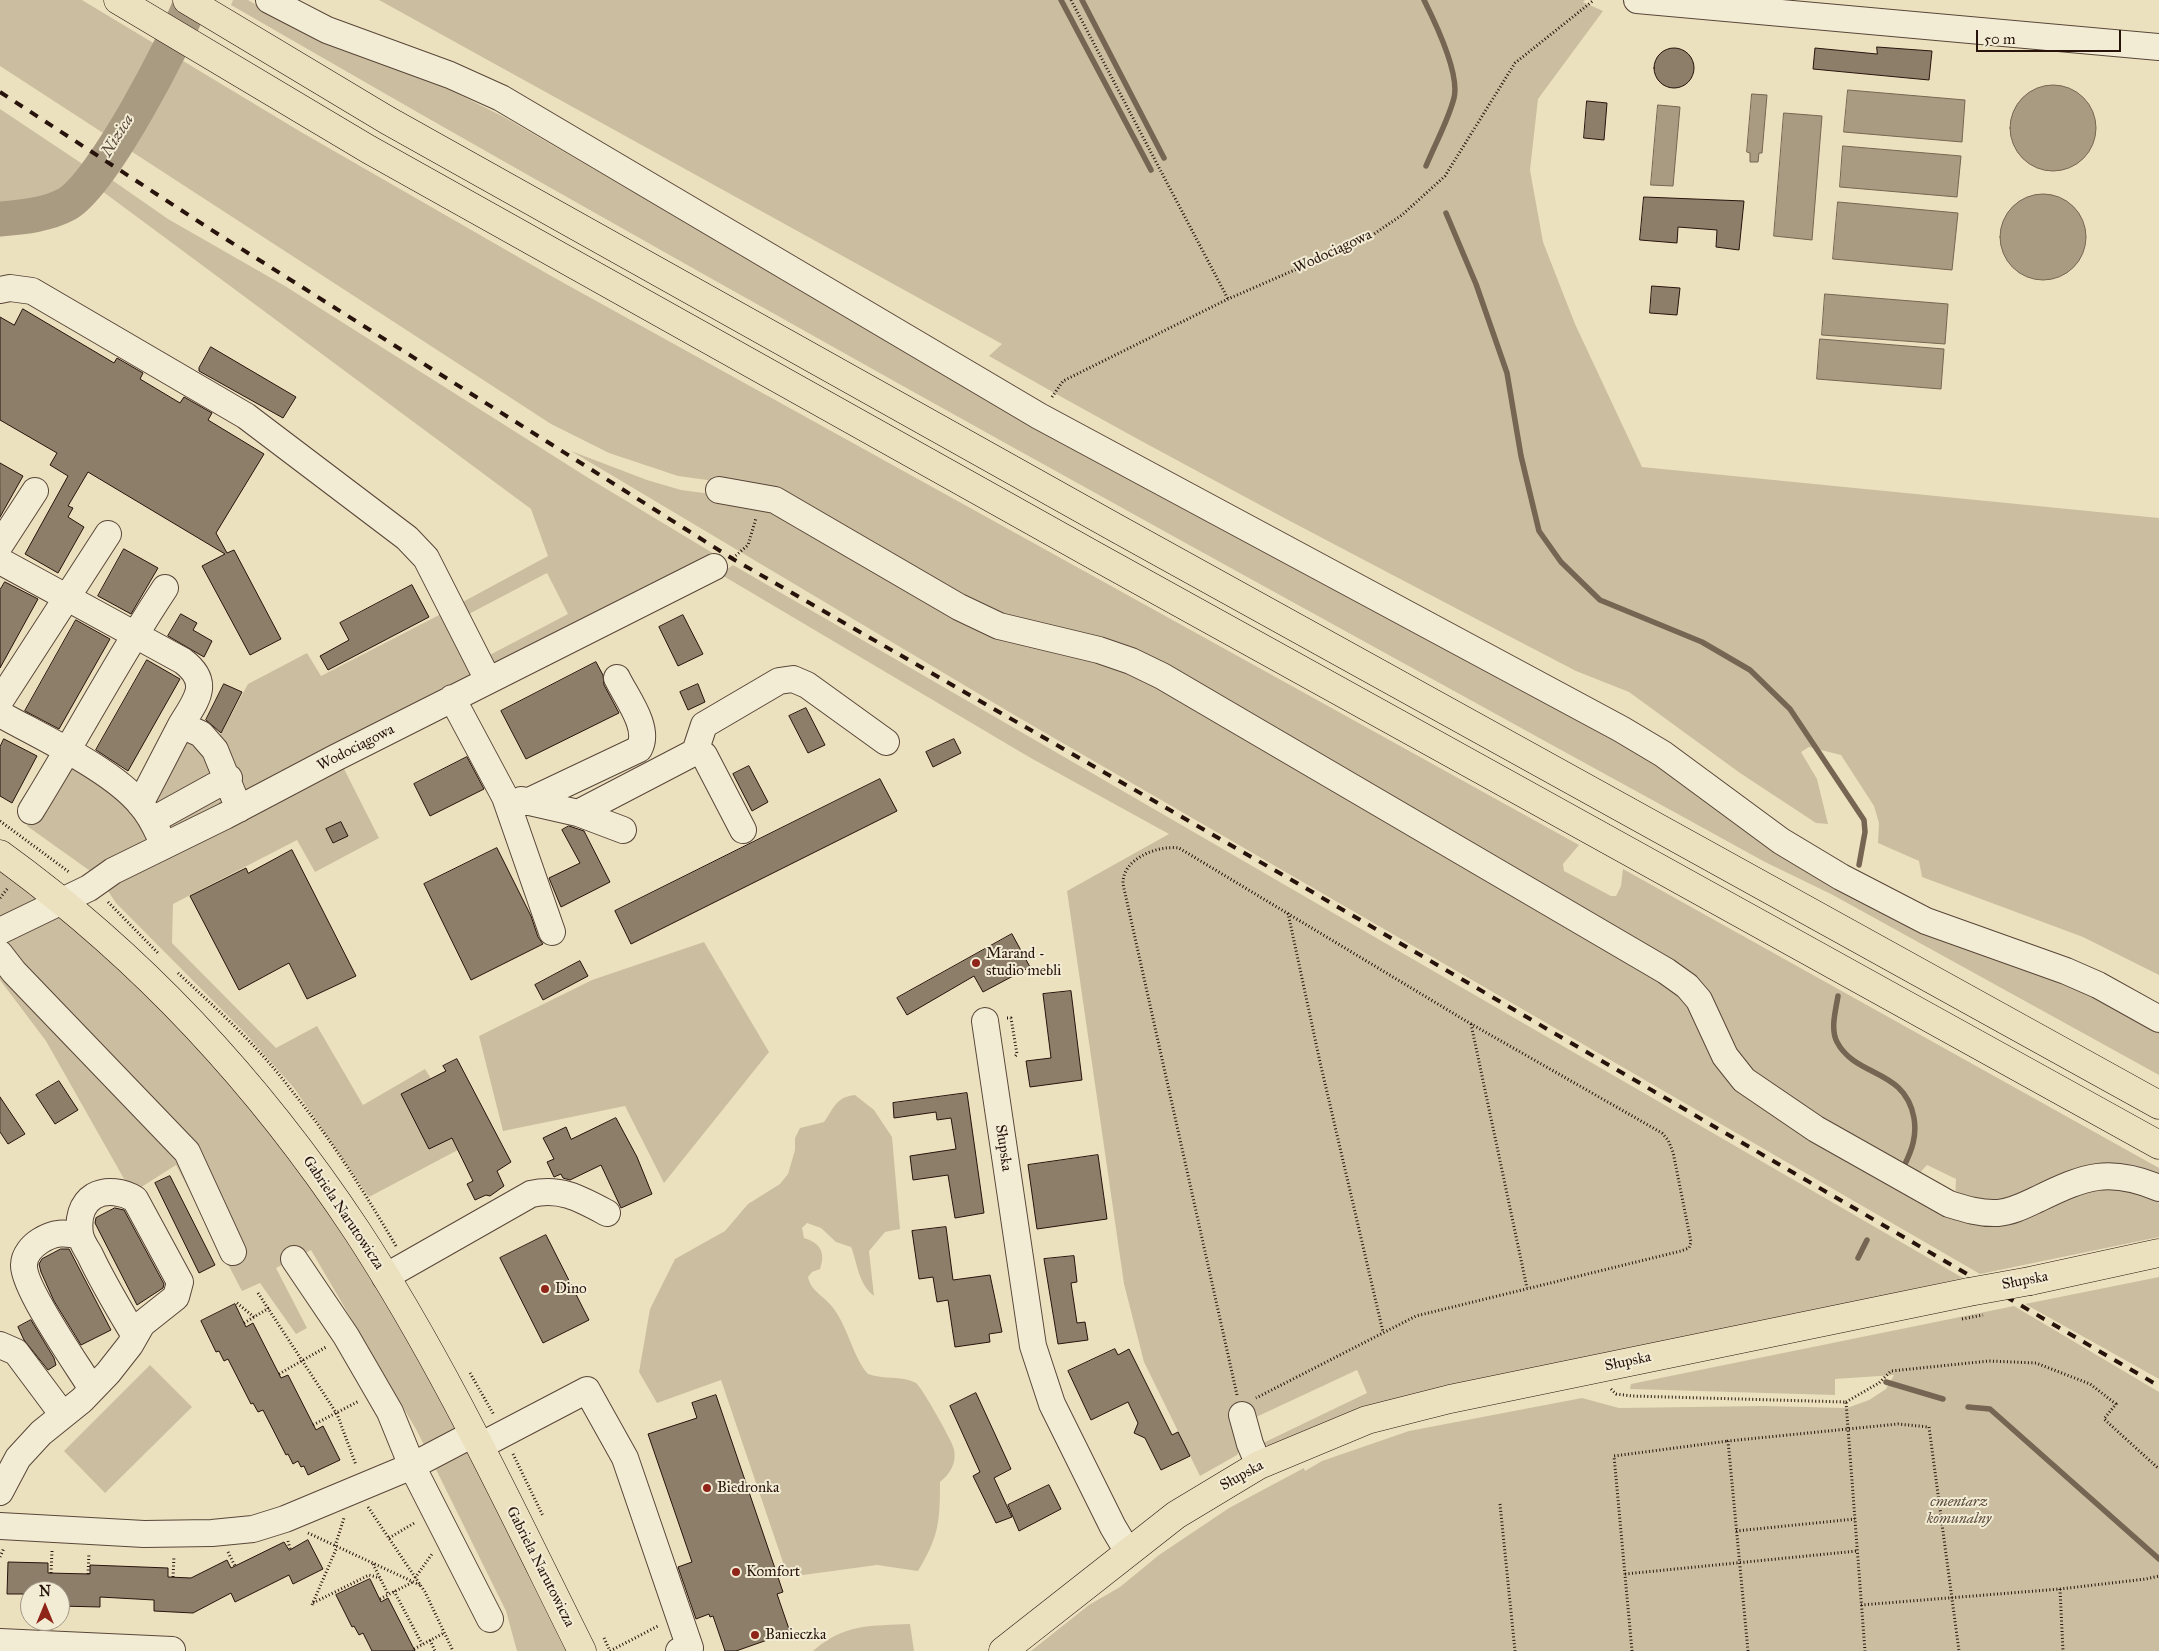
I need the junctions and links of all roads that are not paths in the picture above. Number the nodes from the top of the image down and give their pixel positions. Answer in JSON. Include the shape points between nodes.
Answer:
{"nodes":[{"id":1,"x":118,"y":0,"type":"edge"},
{"id":2,"x":187,"y":0,"type":"edge"},
{"id":3,"x":269,"y":0,"type":"edge"},
{"id":4,"x":1637,"y":0,"type":"edge"},
{"id":5,"x":2159,"y":47,"type":"edge"},
{"id":6,"x":0,"y":290,"type":"edge"},
{"id":7,"x":719,"y":490,"type":"dead end"},
{"id":8,"x":35,"y":491,"type":"dead end"},
{"id":9,"x":108,"y":534,"type":"dead end"},
{"id":10,"x":0,"y":545,"type":"edge"},
{"id":11,"x":0,"y":561,"type":"edge"},
{"id":12,"x":714,"y":567,"type":"road end"},
{"id":13,"x":165,"y":588,"type":"dead end"},
{"id":14,"x":66,"y":597,"type":"junction"},
{"id":15,"x":134,"y":634,"type":"junction"},
{"id":16,"x":617,"y":678,"type":"dead end"},
{"id":17,"x":488,"y":680,"type":"junction"},
{"id":18,"x":452,"y":698,"type":"junction"},
{"id":19,"x":0,"y":701,"type":"edge"},
{"id":20,"x":0,"y":714,"type":"edge"},
{"id":21,"x":181,"y":725,"type":"junction"},
{"id":22,"x":886,"y":742,"type":"dead end"},
{"id":23,"x":68,"y":752,"type":"junction"},
{"id":24,"x":695,"y":752,"type":"junction"},
{"id":25,"x":228,"y":778,"type":"junction"},
{"id":26,"x":516,"y":799,"type":"junction"},
{"id":27,"x":239,"y":809,"type":"junction"},
{"id":28,"x":30,"y":811,"type":"dead end"},
{"id":29,"x":147,"y":812,"type":"junction"},
{"id":30,"x":578,"y":813,"type":"junction"},
{"id":31,"x":623,"y":830,"type":"dead end"},
{"id":32,"x":743,"y":830,"type":"dead end"},
{"id":33,"x":164,"y":845,"type":"junction"},
{"id":34,"x":0,"y":854,"type":"edge"},
{"id":35,"x":62,"y":901,"type":"junction"},
{"id":36,"x":0,"y":930,"type":"edge"},
{"id":37,"x":552,"y":932,"type":"dead end"},
{"id":38,"x":0,"y":954,"type":"edge"},
{"id":39,"x":2159,"y":1019,"type":"edge"},
{"id":40,"x":985,"y":1022,"type":"dead end"},
{"id":41,"x":2159,"y":1106,"type":"edge"},
{"id":42,"x":2159,"y":1145,"type":"edge"},
{"id":43,"x":2159,"y":1188,"type":"edge"},
{"id":44,"x":607,"y":1213,"type":"dead end"},
{"id":45,"x":80,"y":1236,"type":"junction"},
{"id":46,"x":232,"y":1252,"type":"dead end"},
{"id":47,"x":2159,"y":1253,"type":"edge"},
{"id":48,"x":294,"y":1259,"type":"dead end"},
{"id":49,"x":385,"y":1277,"type":"junction"},
{"id":50,"x":135,"y":1336,"type":"junction"},
{"id":51,"x":0,"y":1345,"type":"edge"},
{"id":52,"x":92,"y":1389,"type":"junction"},
{"id":53,"x":1241,"y":1411,"type":"road end"},
{"id":54,"x":63,"y":1416,"type":"junction"},
{"id":55,"x":476,"y":1440,"type":"junction"},
{"id":56,"x":1259,"y":1465,"type":"junction"},
{"id":57,"x":412,"y":1466,"type":"junction"},
{"id":58,"x":0,"y":1492,"type":"edge"},
{"id":59,"x":0,"y":1526,"type":"edge"},
{"id":60,"x":1128,"y":1552,"type":"junction"},
{"id":61,"x":490,"y":1619,"type":"dead end"},
{"id":62,"x":0,"y":1642,"type":"edge"},
{"id":63,"x":172,"y":1650,"type":"edge"},
{"id":64,"x":582,"y":1651,"type":"edge"},
{"id":65,"x":680,"y":1651,"type":"edge"},
{"id":66,"x":1003,"y":1651,"type":"edge"}],
"edges":[{"from":1,"to":42,"type":"main road","via":[[368,149]]},
{"from":2,"to":41,"type":"main road","via":[[457,159],[1124,533]]},
{"from":3,"to":39,"type":"street","via":[[327,30],[450,75],[501,98],[1039,416],[1621,729],[1663,754],[1781,841],[1840,877],[1926,921],[2066,970]]},
{"from":4,"to":5,"type":"street"},
{"from":6,"to":17,"type":"street","via":[[17,288],[32,291],[246,416],[407,538],[426,558]]},
{"from":7,"to":43,"type":"street","via":[[775,500],[960,607],[999,626],[1099,650],[1162,676],[1666,971],[1687,986],[1699,1000],[1725,1056],[1744,1080],[1816,1128],[1949,1204],[1966,1210],[2000,1213],[2016,1209],[2076,1180],[2094,1176],[2118,1176]]},
{"from":8,"to":10,"type":"street"},
{"from":9,"to":14,"type":"street"},
{"from":11,"to":14,"type":"street"},
{"from":12,"to":17,"type":"street","name":"Wodociągowa"},
{"from":13,"to":15,"type":"street"},
{"from":14,"to":15,"type":"street"},
{"from":14,"to":19,"type":"street"},
{"from":15,"to":21,"type":"street","via":[[195,670],[200,685],[199,696]]},
{"from":15,"to":23,"type":"street"},
{"from":16,"to":26,"type":"street","via":[[641,726],[639,749]]},
{"from":17,"to":18,"type":"street","name":"Wodociągowa"},
{"from":18,"to":26,"type":"street"},
{"from":18,"to":27,"type":"street","name":"Wodociągowa"},
{"from":20,"to":23,"type":"street"},
{"from":21,"to":25,"type":"street","via":[[201,734],[215,750]]},
{"from":21,"to":29,"type":"street"},
{"from":22,"to":24,"type":"street","via":[[807,685],[793,679],[779,681],[704,725]]},
{"from":23,"to":28,"type":"street"},
{"from":23,"to":29,"type":"street","via":[[116,781]]},
{"from":24,"to":30,"type":"street"},
{"from":24,"to":32,"type":"street","via":[[704,755]]},
{"from":25,"to":27,"type":"street"},
{"from":25,"to":29,"type":"street"},
{"from":26,"to":30,"type":"street"},
{"from":26,"to":37,"type":"street"},
{"from":27,"to":33,"type":"street","name":"Wodociągowa"},
{"from":29,"to":33,"type":"street"},
{"from":30,"to":31,"type":"street"},
{"from":33,"to":35,"type":"street","name":"Wodociągowa"},
{"from":34,"to":35,"type":"main road","name":"Gabriela Narutowicza"},
{"from":35,"to":36,"type":"street","name":"Wodociągowa"},
{"from":35,"to":49,"type":"main road","name":"Gabriela Narutowicza","via":[[189,1019],[244,1080],[302,1152]]},
{"from":38,"to":46,"type":"street","via":[[187,1152]]},
{"from":40,"to":60,"type":"street","name":"Słupska","via":[[1032,1346],[1052,1404]]},
{"from":44,"to":49,"type":"street","via":[[560,1192],[532,1194]]},
{"from":45,"to":50,"type":"street"},
{"from":45,"to":50,"type":"street","via":[[81,1212],[94,1196],[106,1192],[126,1194],[135,1199],[180,1282],[176,1297],[142,1324]]},
{"from":45,"to":52,"type":"street","via":[[66,1232],[50,1235],[34,1245],[26,1255],[24,1265],[32,1292]]},
{"from":47,"to":56,"type":"main road","name":"Słupska","bridge":true,"via":[[1450,1399],[1367,1420]]},
{"from":48,"to":57,"type":"street","via":[[377,1389]]},
{"from":49,"to":55,"type":"main road","name":"Gabriela Narutowicza"},
{"from":50,"to":52,"type":"street"},
{"from":51,"to":54,"type":"street","via":[[16,1352]]},
{"from":52,"to":54,"type":"street"},
{"from":53,"to":56,"type":"street"},
{"from":54,"to":58,"type":"street","via":[[41,1433],[18,1458]]},
{"from":55,"to":57,"type":"street"},
{"from":55,"to":64,"type":"main road","name":"Gabriela Narutowicza"},
{"from":55,"to":65,"type":"street","via":[[587,1390],[625,1458],[690,1648]]},
{"from":56,"to":60,"type":"main road","name":"Słupska","via":[[1176,1515]]},
{"from":57,"to":59,"type":"street","via":[[360,1491],[268,1525],[238,1531],[144,1534]]},
{"from":57,"to":61,"type":"street"},
{"from":60,"to":66,"type":"main road","name":"Słupska"},
{"from":62,"to":63,"type":"street"}]}
